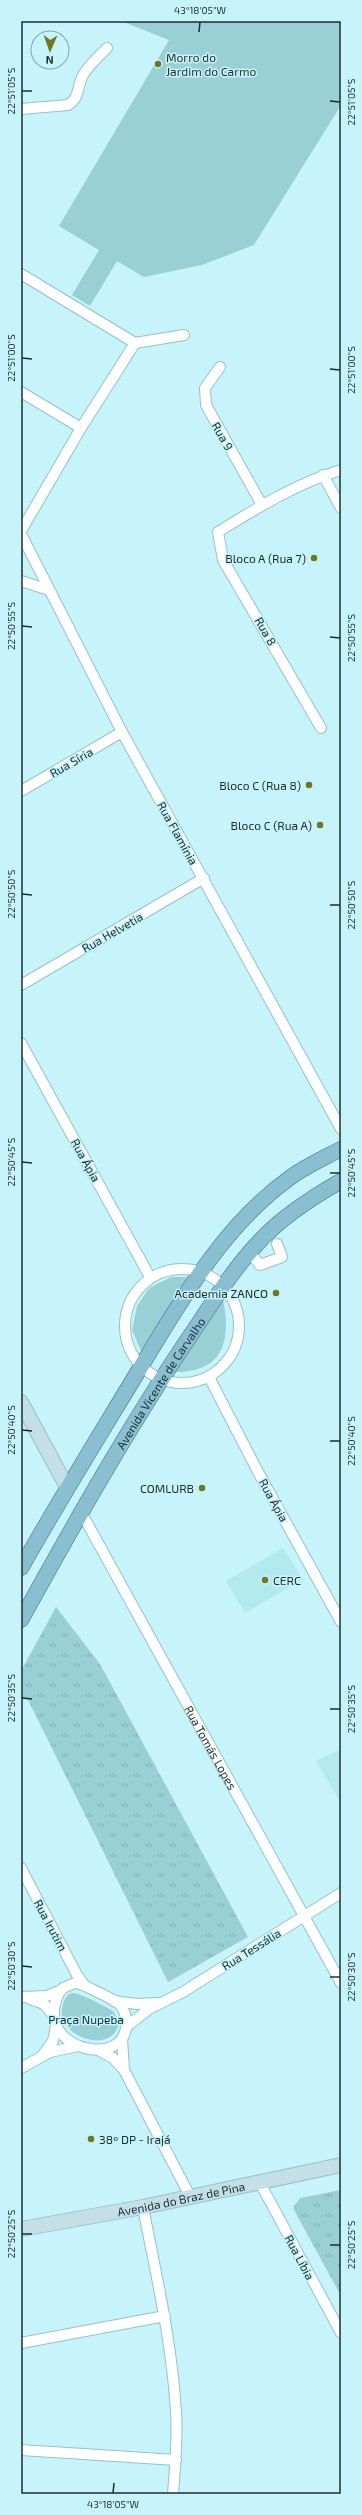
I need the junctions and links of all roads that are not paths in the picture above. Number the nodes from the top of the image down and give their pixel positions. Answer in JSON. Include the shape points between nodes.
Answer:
{"nodes":[{"id":1,"x":106,"y":48,"type":"dead end"},
{"id":2,"x":21,"y":109,"type":"edge"},
{"id":3,"x":21,"y":274,"type":"edge"},
{"id":4,"x":184,"y":335,"type":"dead end"},
{"id":5,"x":135,"y":343,"type":"junction"},
{"id":6,"x":220,"y":367,"type":"dead end"},
{"id":7,"x":21,"y":392,"type":"edge"},
{"id":8,"x":81,"y":428,"type":"junction"},
{"id":9,"x":341,"y":470,"type":"edge"},
{"id":10,"x":323,"y":476,"type":"junction"},
{"id":11,"x":262,"y":505,"type":"junction"},
{"id":12,"x":341,"y":508,"type":"edge"},
{"id":13,"x":21,"y":533,"type":"edge"},
{"id":14,"x":21,"y":581,"type":"edge"},
{"id":15,"x":50,"y":590,"type":"junction"},
{"id":16,"x":321,"y":728,"type":"dead end"},
{"id":17,"x":122,"y":732,"type":"junction"},
{"id":18,"x":21,"y":791,"type":"edge"},
{"id":19,"x":204,"y":878,"type":"junction"},
{"id":20,"x":21,"y":985,"type":"edge"},
{"id":21,"x":21,"y":1043,"type":"edge"},
{"id":22,"x":341,"y":1129,"type":"edge"},
{"id":23,"x":341,"y":1149,"type":"edge"},
{"id":24,"x":341,"y":1181,"type":"edge"},
{"id":25,"x":277,"y":1244,"type":"dead end"},
{"id":26,"x":250,"y":1252,"type":"junction"},
{"id":27,"x":200,"y":1272,"type":"junction"},
{"id":28,"x":150,"y":1277,"type":"junction"},
{"id":29,"x":223,"y":1287,"type":"junction"},
{"id":30,"x":142,"y":1366,"type":"junction"},
{"id":31,"x":209,"y":1377,"type":"junction"},
{"id":32,"x":162,"y":1378,"type":"junction"},
{"id":33,"x":21,"y":1402,"type":"edge"},
{"id":34,"x":67,"y":1486,"type":"junction"},
{"id":35,"x":81,"y":1512,"type":"junction"},
{"id":36,"x":21,"y":1568,"type":"edge"},
{"id":37,"x":21,"y":1620,"type":"edge"},
{"id":38,"x":341,"y":1622,"type":"edge"},
{"id":39,"x":21,"y":1868,"type":"edge"},
{"id":40,"x":341,"y":1893,"type":"edge"},
{"id":41,"x":303,"y":1917,"type":"junction"},
{"id":42,"x":70,"y":1961,"type":"junction"},
{"id":43,"x":341,"y":1983,"type":"edge"},
{"id":44,"x":86,"y":1986,"type":"junction"},
{"id":45,"x":63,"y":1988,"type":"junction"},
{"id":46,"x":22,"y":1997,"type":"edge"},
{"id":47,"x":114,"y":2001,"type":"junction"},
{"id":48,"x":160,"y":2002,"type":"junction"},
{"id":49,"x":53,"y":2015,"type":"junction"},
{"id":50,"x":56,"y":2026,"type":"junction"},
{"id":51,"x":126,"y":2027,"type":"junction"},
{"id":52,"x":122,"y":2038,"type":"junction"},
{"id":53,"x":78,"y":2046,"type":"junction"},
{"id":54,"x":96,"y":2049,"type":"junction"},
{"id":55,"x":43,"y":2055,"type":"junction"},
{"id":56,"x":21,"y":2068,"type":"edge"},
{"id":57,"x":124,"y":2070,"type":"junction"},
{"id":58,"x":341,"y":2165,"type":"edge"},
{"id":59,"x":259,"y":2181,"type":"junction"},
{"id":60,"x":190,"y":2196,"type":"junction"},
{"id":61,"x":143,"y":2207,"type":"junction"},
{"id":62,"x":21,"y":2229,"type":"edge"},
{"id":63,"x":165,"y":2316,"type":"junction"},
{"id":64,"x":341,"y":2333,"type":"edge"},
{"id":65,"x":21,"y":2344,"type":"edge"},
{"id":66,"x":21,"y":2450,"type":"edge"},
{"id":67,"x":176,"y":2460,"type":"junction"},
{"id":68,"x":174,"y":2494,"type":"edge"}],
"edges":[{"from":1,"to":2,"type":"street","via":[[82,76],[77,97],[73,102],[68,105]]},
{"from":3,"to":5,"type":"street"},
{"from":4,"to":5,"type":"street"},
{"from":5,"to":8,"type":"street"},
{"from":6,"to":11,"type":"street","name":"Rua 9","via":[[205,388],[206,405]]},
{"from":7,"to":8,"type":"street"},
{"from":8,"to":13,"type":"street"},
{"from":9,"to":10,"type":"street"},
{"from":10,"to":11,"type":"street"},
{"from":10,"to":12,"type":"street"},
{"from":11,"to":16,"type":"street","name":"Rua 8","via":[[218,532],[223,560]]},
{"from":13,"to":15,"type":"street","name":"Rua Flamínia"},
{"from":14,"to":15,"type":"street"},
{"from":15,"to":17,"type":"street","name":"Rua Flamínia"},
{"from":17,"to":18,"type":"street","name":"Rua Síria"},
{"from":17,"to":19,"type":"street","name":"Rua Flamínia"},
{"from":19,"to":20,"type":"street","name":"Rua Helvetia"},
{"from":19,"to":22,"type":"street","name":"Rua Flamínia"},
{"from":21,"to":28,"type":"street","name":"Rua Ápia"},
{"from":23,"to":27,"type":"main road","name":"Avenida Vicente de Carvalho","via":[[291,1177],[258,1204],[233,1230]]},
{"from":24,"to":26,"type":"main road","name":"Avenida Vicente de Carvalho","via":[[284,1218]]},
{"from":25,"to":26,"type":"street","via":[[282,1257],[260,1265]]},
{"from":26,"to":29,"type":"main road","name":"Avenida Vicente de Carvalho"},
{"from":27,"to":28,"type":"street","via":[[166,1270]]},
{"from":27,"to":29,"type":"street"},
{"from":27,"to":30,"type":"main road","name":"Avenida Vicente de Carvalho"},
{"from":28,"to":30,"type":"street","via":[[139,1286],[125,1312],[126,1341]]},
{"from":29,"to":31,"type":"street","via":[[238,1313],[238,1343],[222,1368]]},
{"from":29,"to":32,"type":"main road","name":"Avenida Vicente de Carvalho"},
{"from":30,"to":32,"type":"street"},
{"from":30,"to":34,"type":"main road","name":"Avenida Vicente de Carvalho"},
{"from":31,"to":32,"type":"street","via":[[194,1382],[177,1382]]},
{"from":31,"to":38,"type":"street","name":"Rua Ápia"},
{"from":32,"to":35,"type":"main road","name":"Avenida Vicente de Carvalho"},
{"from":33,"to":34,"type":"main road"},
{"from":34,"to":36,"type":"main road","name":"Avenida Vicente de Carvalho"},
{"from":35,"to":37,"type":"main road","name":"Avenida Vicente de Carvalho"},
{"from":35,"to":41,"type":"street","name":"Rua Tomás Lopes"},
{"from":39,"to":42,"type":"street","name":"Rua Irutim"},
{"from":40,"to":41,"type":"street","name":"Rua Tessália"},
{"from":41,"to":43,"type":"street","name":"Rua Tomás Lopes"},
{"from":41,"to":48,"type":"street","name":"Rua Tessália","via":[[183,1992]]},
{"from":42,"to":44,"type":"street","name":"Rua Irutim"},
{"from":42,"to":45,"type":"street","name":"Rua Irutim","via":[[70,1976]]},
{"from":44,"to":45,"type":"street","via":[[75,1983]]},
{"from":44,"to":47,"type":"street"},
{"from":45,"to":46,"type":"street","via":[[46,1996]]},
{"from":45,"to":49,"type":"street","via":[[56,1999]]},
{"from":46,"to":49,"type":"street","via":[[41,2002]]},
{"from":47,"to":48,"type":"street","name":"Rua Tessália","via":[[137,2004]]},
{"from":47,"to":51,"type":"street","via":[[124,2012]]},
{"from":48,"to":51,"type":"street","name":"Rua Tessália"},
{"from":49,"to":50,"type":"street"},
{"from":50,"to":53,"type":"street","via":[[64,2038]]},
{"from":50,"to":55,"type":"street","via":[[53,2041]]},
{"from":51,"to":52,"type":"street"},
{"from":52,"to":54,"type":"street","via":[[109,2048]]},
{"from":52,"to":57,"type":"street"},
{"from":53,"to":54,"type":"street"},
{"from":53,"to":55,"type":"street","via":[[57,2049]]},
{"from":54,"to":57,"type":"street","via":[[113,2058]]},
{"from":55,"to":56,"type":"street"},
{"from":57,"to":60,"type":"street"},
{"from":58,"to":59,"type":"main road","name":"Avenida do Braz de Pina"},
{"from":59,"to":60,"type":"main road","name":"Avenida do Braz de Pina"},
{"from":59,"to":64,"type":"street","name":"Rua Líbia"},
{"from":60,"to":61,"type":"main road","name":"Avenida do Braz de Pina"},
{"from":61,"to":62,"type":"main road","name":"Avenida do Braz de Pina"},
{"from":61,"to":63,"type":"street"},
{"from":63,"to":65,"type":"street"},
{"from":63,"to":67,"type":"street","via":[[176,2414]]},
{"from":66,"to":67,"type":"street"},
{"from":67,"to":68,"type":"street"}]}
